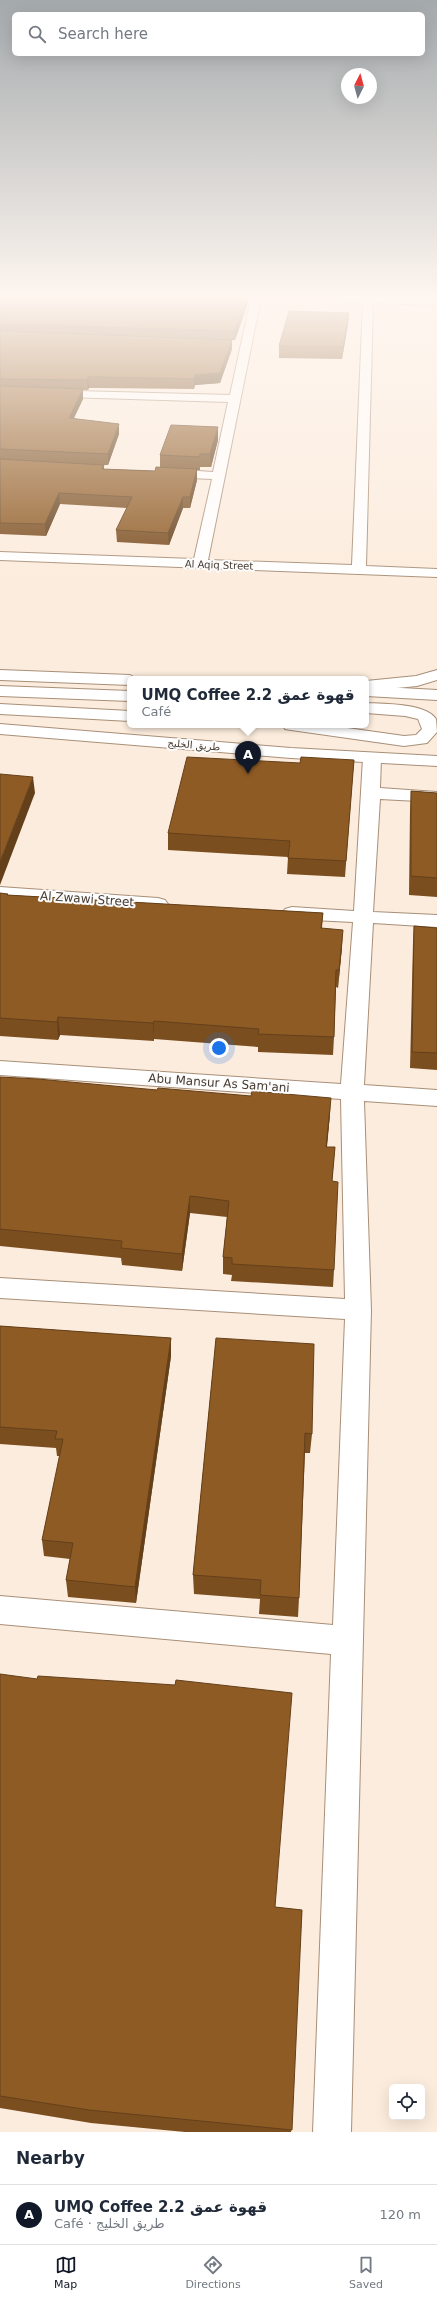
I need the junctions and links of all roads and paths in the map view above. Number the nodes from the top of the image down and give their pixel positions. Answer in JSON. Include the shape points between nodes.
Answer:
{"nodes":[{"id":1,"x":50,"y":393,"type":"edge"},
{"id":2,"x":236,"y":393,"type":"edge"},
{"id":3,"x":365,"y":393,"type":"edge"},
{"id":4,"x":235,"y":399,"type":"junction"},
{"id":5,"x":156,"y":473,"type":"edge"},
{"id":6,"x":219,"y":476,"type":"junction"},
{"id":7,"x":0,"y":556,"type":"edge"},
{"id":8,"x":200,"y":564,"type":"junction"},
{"id":9,"x":359,"y":570,"type":"junction"},
{"id":10,"x":437,"y":573,"type":"edge"},
{"id":11,"x":0,"y":675,"type":"edge"},
{"id":12,"x":437,"y":675,"type":"edge"},
{"id":13,"x":127,"y":680,"type":"edge"},
{"id":14,"x":369,"y":686,"type":"edge"},
{"id":15,"x":0,"y":691,"type":"edge"},
{"id":16,"x":369,"y":691,"type":"edge"},
{"id":17,"x":437,"y":695,"type":"edge"},
{"id":18,"x":127,"y":696,"type":"edge"},
{"id":19,"x":369,"y":708,"type":"edge"},
{"id":20,"x":0,"y":709,"type":"edge"},
{"id":21,"x":127,"y":716,"type":"edge"},
{"id":22,"x":312,"y":728,"type":"edge"},
{"id":23,"x":0,"y":729,"type":"edge"},
{"id":24,"x":372,"y":758,"type":"junction"},
{"id":25,"x":437,"y":761,"type":"edge"},
{"id":26,"x":371,"y":793,"type":"junction"},
{"id":27,"x":437,"y":797,"type":"edge"},
{"id":28,"x":0,"y":893,"type":"edge"},
{"id":29,"x":174,"y":905,"type":"edge"},
{"id":30,"x":276,"y":912,"type":"edge"},
{"id":31,"x":363,"y":918,"type":"junction"},
{"id":32,"x":437,"y":922,"type":"edge"},
{"id":33,"x":0,"y":1068,"type":"edge"},
{"id":34,"x":352,"y":1092,"type":"junction"},
{"id":35,"x":437,"y":1098,"type":"edge"},
{"id":36,"x":0,"y":1288,"type":"edge"},
{"id":37,"x":358,"y":1310,"type":"junction"},
{"id":38,"x":0,"y":1610,"type":"edge"},
{"id":39,"x":348,"y":1641,"type":"junction"},
{"id":40,"x":332,"y":2132,"type":"edge"}],
"edges":[{"from":1,"to":4,"type":"street"},
{"from":2,"to":4,"type":"street"},
{"from":3,"to":9,"type":"street"},
{"from":4,"to":6,"type":"street"},
{"from":5,"to":6,"type":"street"},
{"from":6,"to":8,"type":"street"},
{"from":7,"to":8,"type":"street","name":"Al Aqiq Street"},
{"from":8,"to":9,"type":"street","name":"Al Aqiq Street"},
{"from":9,"to":10,"type":"street","name":"Al Aqiq Street"},
{"from":11,"to":13,"type":"street"},
{"from":12,"to":14,"type":"street","via":[[417,681]]},
{"from":15,"to":18,"type":"street"},
{"from":16,"to":17,"type":"street"},
{"from":19,"to":22,"type":"street","via":[[416,713],[428,719],[430,730],[421,738],[404,741]]},
{"from":20,"to":21,"type":"street"},
{"from":23,"to":24,"type":"street","name":"طريق الخليج"},
{"from":24,"to":25,"type":"street","name":"طريق الخليج"},
{"from":24,"to":26,"type":"street"},
{"from":26,"to":27,"type":"street"},
{"from":26,"to":31,"type":"street"},
{"from":28,"to":29,"type":"street","name":"Al Zwawi Street"},
{"from":30,"to":31,"type":"street"},
{"from":31,"to":32,"type":"street"},
{"from":31,"to":34,"type":"street"},
{"from":33,"to":34,"type":"street","name":"Abu Mansur As Sam'ani"},
{"from":34,"to":35,"type":"street","name":"Abu Mansur As Sam'ani"},
{"from":34,"to":37,"type":"street"},
{"from":36,"to":37,"type":"street"},
{"from":37,"to":39,"type":"street"},
{"from":38,"to":39,"type":"street"},
{"from":39,"to":40,"type":"street"}]}
